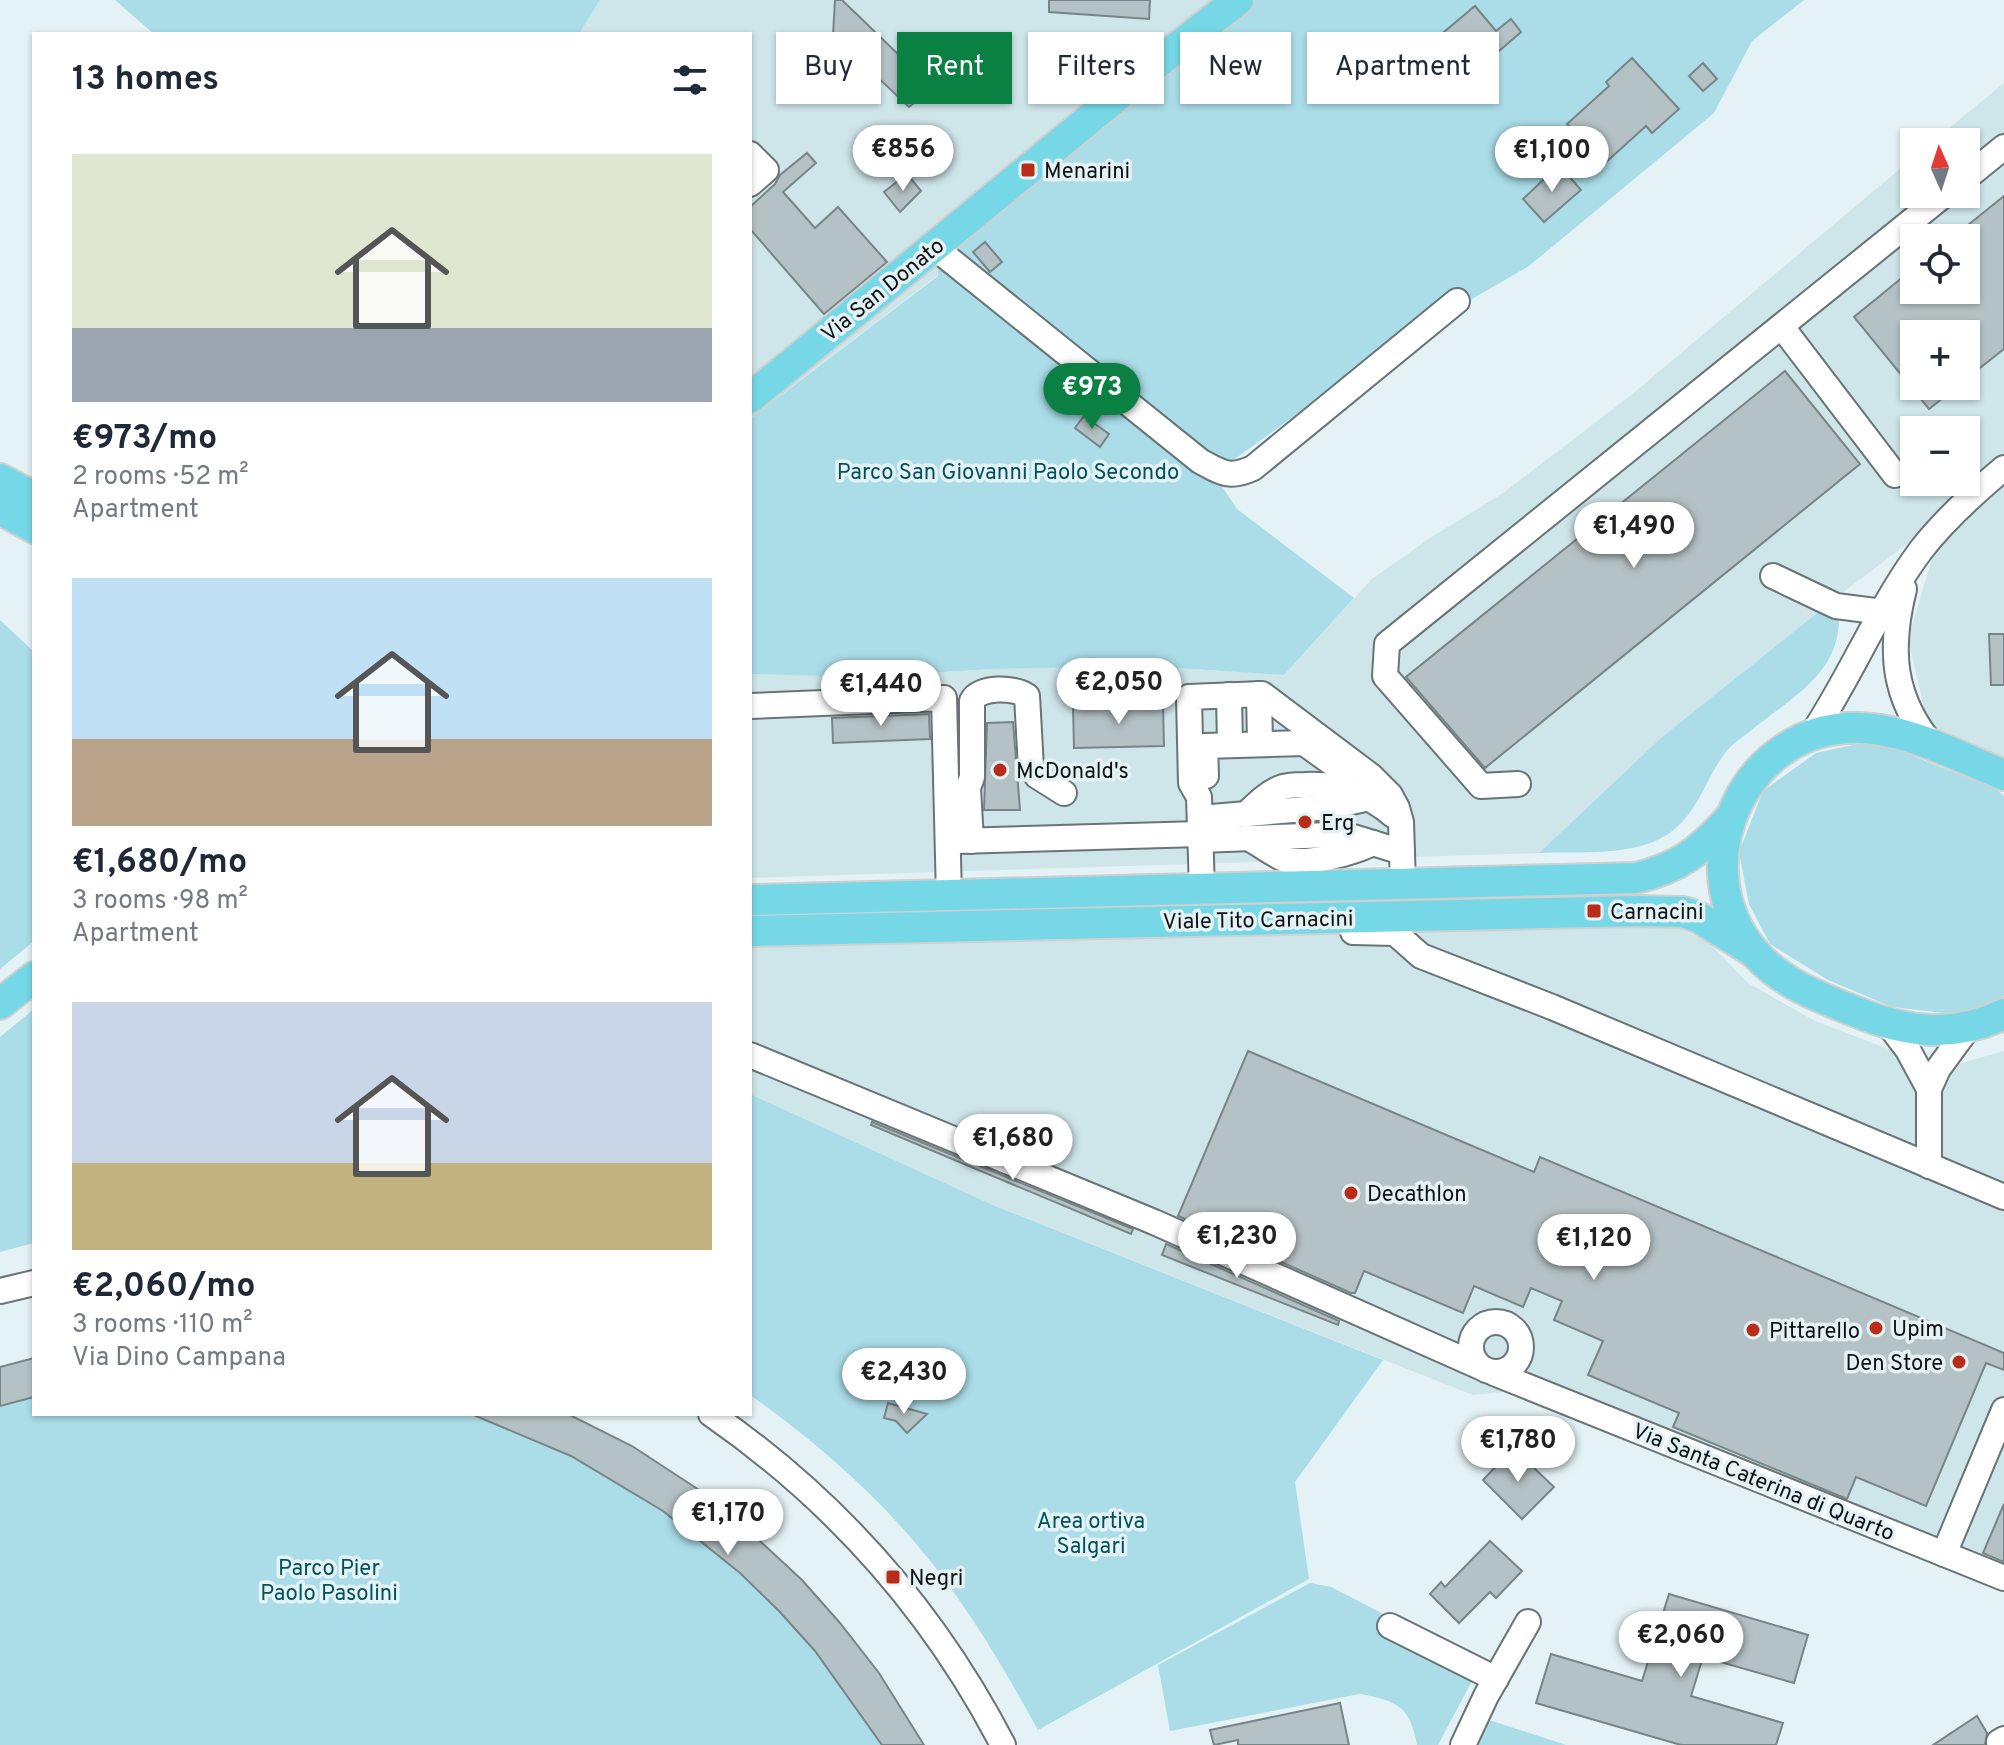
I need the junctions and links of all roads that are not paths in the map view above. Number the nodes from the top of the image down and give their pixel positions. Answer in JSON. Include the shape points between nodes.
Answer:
{"nodes":[{"id":1,"x":1238,"y":0,"type":"edge"},
{"id":2,"x":2004,"y":147,"type":"edge"},
{"id":3,"x":752,"y":156,"type":"edge"},
{"id":4,"x":1980,"y":167,"type":"edge"},
{"id":5,"x":752,"y":182,"type":"edge"},
{"id":6,"x":1928,"y":208,"type":"edge"},
{"id":7,"x":934,"y":247,"type":"junction"},
{"id":8,"x":1457,"y":301,"type":"dead end"},
{"id":9,"x":1782,"y":327,"type":"junction"},
{"id":10,"x":752,"y":396,"type":"edge"},
{"id":11,"x":2004,"y":468,"type":"edge"},
{"id":12,"x":1895,"y":475,"type":"dead end"},
{"id":13,"x":0,"y":479,"type":"edge"},
{"id":14,"x":32,"y":496,"type":"edge"},
{"id":15,"x":0,"y":509,"type":"edge"},
{"id":16,"x":32,"y":527,"type":"edge"},
{"id":17,"x":1910,"y":567,"type":"junction"},
{"id":18,"x":1773,"y":576,"type":"dead end"},
{"id":19,"x":1883,"y":612,"type":"junction"},
{"id":20,"x":1259,"y":694,"type":"junction"},
{"id":21,"x":1229,"y":695,"type":"junction"},
{"id":22,"x":752,"y":706,"type":"edge"},
{"id":23,"x":1811,"y":736,"type":"junction"},
{"id":24,"x":1260,"y":744,"type":"junction"},
{"id":25,"x":1230,"y":745,"type":"junction"},
{"id":26,"x":1933,"y":746,"type":"junction"},
{"id":27,"x":2004,"y":775,"type":"edge"},
{"id":28,"x":1518,"y":784,"type":"dead end"},
{"id":29,"x":1341,"y":787,"type":"junction"},
{"id":30,"x":1064,"y":793,"type":"dead end"},
{"id":31,"x":1369,"y":798,"type":"junction"},
{"id":32,"x":1729,"y":819,"type":"junction"},
{"id":33,"x":1200,"y":822,"type":"junction"},
{"id":34,"x":1401,"y":822,"type":"junction"},
{"id":35,"x":1246,"y":827,"type":"junction"},
{"id":36,"x":959,"y":841,"type":"junction"},
{"id":37,"x":1402,"y":852,"type":"junction"},
{"id":38,"x":1403,"y":885,"type":"junction"},
{"id":39,"x":1202,"y":890,"type":"junction"},
{"id":40,"x":949,"y":896,"type":"junction"},
{"id":41,"x":752,"y":900,"type":"edge"},
{"id":42,"x":1445,"y":915,"type":"junction"},
{"id":43,"x":1282,"y":919,"type":"junction"},
{"id":44,"x":752,"y":931,"type":"edge"},
{"id":45,"x":1754,"y":952,"type":"junction"},
{"id":46,"x":1434,"y":960,"type":"junction"},
{"id":47,"x":32,"y":979,"type":"edge"},
{"id":48,"x":0,"y":1004,"type":"edge"},
{"id":49,"x":2004,"y":1014,"type":"edge"},
{"id":50,"x":1889,"y":1025,"type":"junction"},
{"id":51,"x":1968,"y":1028,"type":"junction"},
{"id":52,"x":752,"y":1056,"type":"edge"},
{"id":53,"x":1929,"y":1089,"type":"junction"},
{"id":54,"x":1929,"y":1166,"type":"junction"},
{"id":55,"x":2004,"y":1197,"type":"edge"},
{"id":56,"x":32,"y":1283,"type":"edge"},
{"id":57,"x":0,"y":1291,"type":"edge"},
{"id":58,"x":2004,"y":1410,"type":"edge"},
{"id":59,"x":714,"y":1416,"type":"edge"},
{"id":60,"x":1944,"y":1554,"type":"junction"},
{"id":61,"x":2004,"y":1578,"type":"edge"},
{"id":62,"x":1528,"y":1622,"type":"dead end"},
{"id":63,"x":1390,"y":1626,"type":"dead end"},
{"id":64,"x":1496,"y":1679,"type":"junction"},
{"id":65,"x":1003,"y":1745,"type":"edge"},
{"id":66,"x":1463,"y":1745,"type":"edge"}],
"edges":[{"from":1,"to":7,"type":"main road","name":"Via San Donato"},
{"from":2,"to":4,"type":"street"},
{"from":3,"to":5,"type":"street","via":[[766,170]]},
{"from":6,"to":9,"type":"street"},
{"from":7,"to":8,"type":"street","via":[[1200,461],[1238,475]]},
{"from":7,"to":10,"type":"main road","name":"Via San Donato"},
{"from":9,"to":12,"type":"street"},
{"from":9,"to":28,"type":"street","via":[[1387,644],[1385,676],[1481,786]]},
{"from":11,"to":17,"type":"street","via":[[1969,497]]},
{"from":13,"to":14,"type":"main road"},
{"from":15,"to":16,"type":"main road"},
{"from":17,"to":19,"type":"street"},
{"from":17,"to":26,"type":"street","via":[[1899,617],[1899,686],[1910,714]]},
{"from":18,"to":19,"type":"street","via":[[1836,606]]},
{"from":19,"to":23,"type":"street"},
{"from":20,"to":21,"type":"street"},
{"from":20,"to":24,"type":"street"},
{"from":20,"to":34,"type":"street","via":[[1371,776],[1390,795]]},
{"from":21,"to":25,"type":"street"},
{"from":21,"to":33,"type":"street","via":[[1189,697],[1191,783]]},
{"from":22,"to":36,"type":"street","via":[[944,698]]},
{"from":23,"to":26,"type":"main road","via":[[1860,728]]},
{"from":23,"to":32,"type":"main road","via":[[1764,765]]},
{"from":24,"to":25,"type":"street"},
{"from":24,"to":29,"type":"street","via":[[1304,743],[1343,771]]},
{"from":25,"to":33,"type":"street","via":[[1205,746]]},
{"from":26,"to":27,"type":"main road"},
{"from":29,"to":31,"type":"street"},
{"from":29,"to":35,"type":"street","via":[[1283,786],[1262,799]]},
{"from":30,"to":36,"type":"street","via":[[1031,768],[1027,696],[1016,690],[975,695],[972,777]]},
{"from":31,"to":34,"type":"street"},
{"from":31,"to":35,"type":"street"},
{"from":32,"to":38,"type":"main road","name":"Viale Tito Carnacini","via":[[1687,859],[1636,878]]},
{"from":32,"to":45,"type":"main road","via":[[1722,847],[1725,894]]},
{"from":33,"to":35,"type":"street"},
{"from":33,"to":36,"type":"street"},
{"from":33,"to":39,"type":"street"},
{"from":34,"to":37,"type":"street"},
{"from":35,"to":37,"type":"street","via":[[1286,860],[1353,853],[1373,843]]},
{"from":36,"to":40,"type":"street"},
{"from":37,"to":38,"type":"street"},
{"from":38,"to":39,"type":"main road","name":"Viale Tito Carnacini"},
{"from":39,"to":40,"type":"main road","name":"Viale Tito Carnacini"},
{"from":40,"to":41,"type":"main road","name":"Viale Tito Carnacini"},
{"from":42,"to":43,"type":"main road","name":"Viale Tito Carnacini"},
{"from":42,"to":45,"type":"main road","name":"Viale Tito Carnacini","via":[[1683,912],[1711,923]]},
{"from":42,"to":46,"type":"street","via":[[1431,927],[1427,941]]},
{"from":43,"to":44,"type":"main road","name":"Viale Tito Carnacini"},
{"from":43,"to":46,"type":"street","via":[[1318,933],[1395,933],[1421,956]]},
{"from":45,"to":50,"type":"main road","via":[[1804,991]]},
{"from":46,"to":54,"type":"street"},
{"from":47,"to":48,"type":"main road"},
{"from":49,"to":51,"type":"main road"},
{"from":50,"to":51,"type":"main road","via":[[1936,1032]]},
{"from":50,"to":53,"type":"street"},
{"from":51,"to":53,"type":"street"},
{"from":52,"to":60,"type":"street","name":"Via Santa Caterina di Quarto","via":[[1154,1222],[1486,1369]]},
{"from":53,"to":54,"type":"street"},
{"from":54,"to":55,"type":"street"},
{"from":56,"to":57,"type":"street"},
{"from":58,"to":60,"type":"street"},
{"from":59,"to":65,"type":"street","via":[[793,1477],[893,1577],[956,1664]]},
{"from":60,"to":61,"type":"street","name":"Via Santa Caterina di Quarto"},
{"from":62,"to":64,"type":"street"},
{"from":63,"to":64,"type":"street"},
{"from":64,"to":66,"type":"street"}]}
